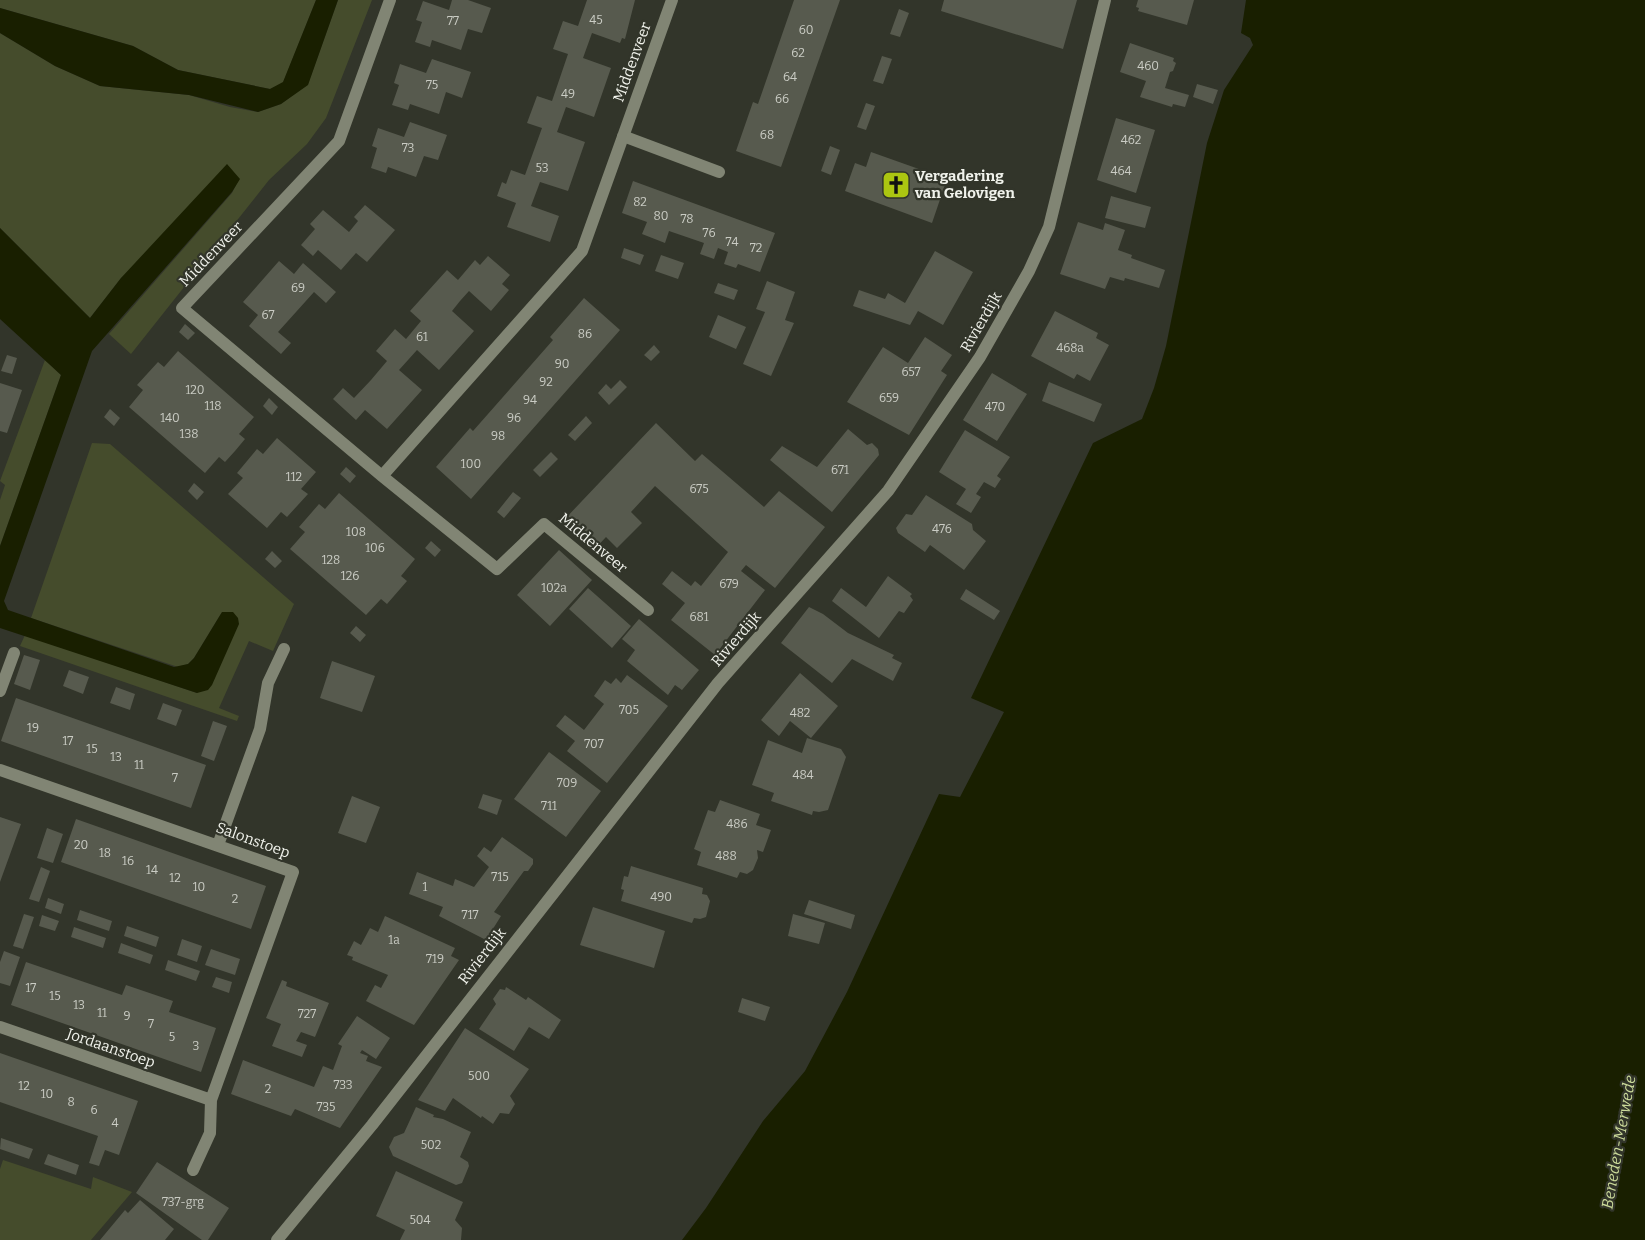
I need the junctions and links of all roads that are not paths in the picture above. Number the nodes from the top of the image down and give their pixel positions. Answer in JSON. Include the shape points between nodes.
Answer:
{"nodes":[{"id":1,"x":390,"y":0,"type":"edge"},
{"id":2,"x":672,"y":0,"type":"edge"},
{"id":3,"x":1105,"y":0,"type":"edge"},
{"id":4,"x":623,"y":136,"type":"junction"},
{"id":5,"x":719,"y":172,"type":"dead end"},
{"id":6,"x":382,"y":476,"type":"junction"},
{"id":7,"x":648,"y":610,"type":"dead end"},
{"id":8,"x":284,"y":648,"type":"dead end"},
{"id":9,"x":14,"y":653,"type":"dead end"},
{"id":10,"x":0,"y":691,"type":"edge"},
{"id":11,"x":0,"y":770,"type":"edge"},
{"id":12,"x":218,"y":845,"type":"junction"},
{"id":13,"x":0,"y":1027,"type":"edge"},
{"id":14,"x":211,"y":1100,"type":"junction"},
{"id":15,"x":193,"y":1170,"type":"dead end"},
{"id":16,"x":277,"y":1240,"type":"edge"}],
"edges":[{"from":1,"to":6,"type":"street","name":"Middenveer","via":[[339,141],[182,308]]},
{"from":2,"to":4,"type":"street","name":"Middenveer"},
{"from":3,"to":16,"type":"street","name":"Rivierdijk","via":[[1049,227],[1029,271],[980,357],[888,491],[718,683],[372,1125]]},
{"from":4,"to":5,"type":"street"},
{"from":4,"to":6,"type":"street","name":"Middenveer","via":[[582,251]]},
{"from":6,"to":7,"type":"street","name":"Middenveer","via":[[497,569],[544,524]]},
{"from":8,"to":12,"type":"street","via":[[268,683],[260,729]]},
{"from":9,"to":10,"type":"street"},
{"from":11,"to":12,"type":"street","name":"Salonstoep"},
{"from":12,"to":14,"type":"street","name":"Salonstoep","via":[[293,872]]},
{"from":13,"to":14,"type":"street","name":"Jordaanstoep"},
{"from":14,"to":15,"type":"street","via":[[210,1133]]}]}
